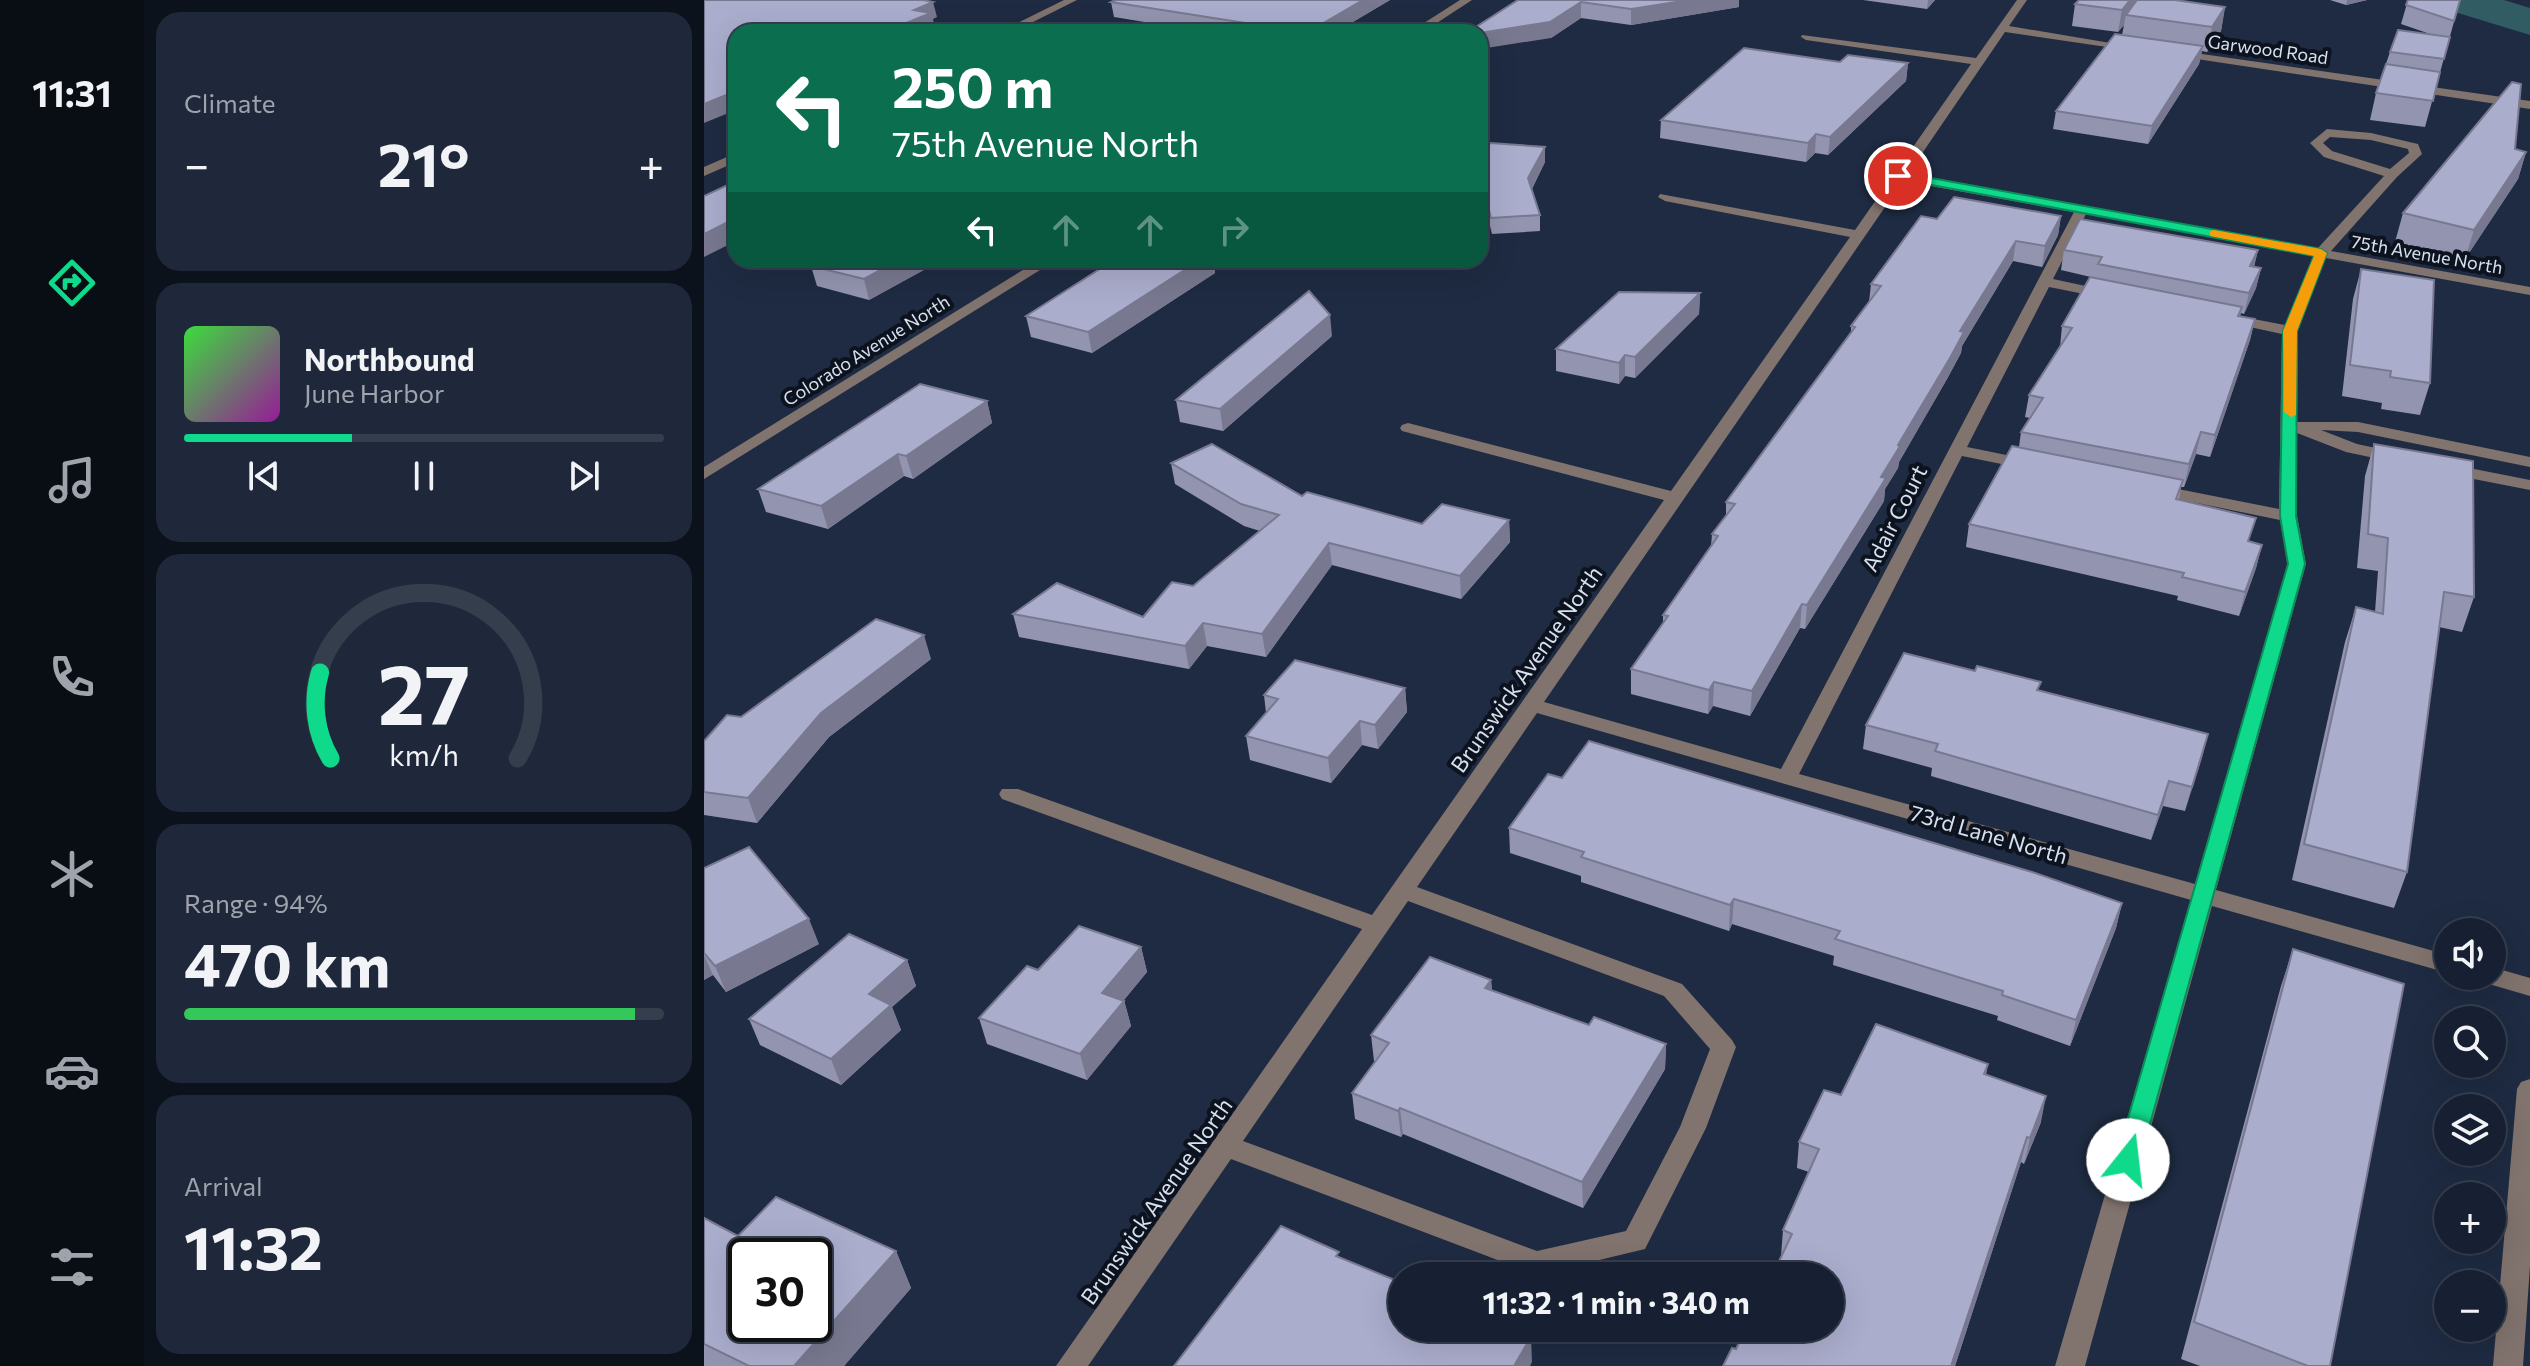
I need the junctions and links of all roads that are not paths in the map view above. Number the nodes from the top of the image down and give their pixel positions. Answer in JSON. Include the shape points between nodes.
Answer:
{"nodes":[{"id":1,"x":1072,"y":0,"type":"edge"},
{"id":2,"x":1467,"y":0,"type":"edge"},
{"id":3,"x":2022,"y":0,"type":"edge"},
{"id":4,"x":1021,"y":24,"type":"edge"},
{"id":5,"x":1428,"y":24,"type":"edge"},
{"id":6,"x":2002,"y":28,"type":"junction"},
{"id":7,"x":1806,"y":37,"type":"dead end"},
{"id":8,"x":2141,"y":49,"type":"edge"},
{"id":9,"x":2157,"y":51,"type":"edge"},
{"id":10,"x":1979,"y":62,"type":"junction"},
{"id":11,"x":2530,"y":105,"type":"edge"},
{"id":12,"x":728,"y":161,"type":"edge"},
{"id":13,"x":704,"y":172,"type":"edge"},
{"id":14,"x":2392,"y":174,"type":"junction"},
{"id":15,"x":1898,"y":176,"type":"junction"},
{"id":16,"x":1665,"y":197,"type":"dead end"},
{"id":17,"x":2082,"y":209,"type":"junction"},
{"id":18,"x":1857,"y":234,"type":"junction"},
{"id":19,"x":2321,"y":253,"type":"junction"},
{"id":20,"x":1036,"y":268,"type":"edge"},
{"id":21,"x":2044,"y":282,"type":"junction"},
{"id":22,"x":2530,"y":291,"type":"edge"},
{"id":23,"x":2121,"y":297,"type":"edge"},
{"id":24,"x":2213,"y":315,"type":"edge"},
{"id":25,"x":2290,"y":331,"type":"junction"},
{"id":26,"x":2291,"y":425,"type":"junction"},
{"id":27,"x":1408,"y":428,"type":"dead end"},
{"id":28,"x":1956,"y":450,"type":"junction"},
{"id":29,"x":2530,"y":462,"type":"edge"},
{"id":30,"x":2047,"y":468,"type":"edge"},
{"id":31,"x":704,"y":474,"type":"edge"},
{"id":32,"x":2530,"y":485,"type":"edge"},
{"id":33,"x":2137,"y":486,"type":"edge"},
{"id":34,"x":1674,"y":497,"type":"junction"},
{"id":35,"x":2288,"y":516,"type":"junction"},
{"id":36,"x":1530,"y":705,"type":"junction"},
{"id":37,"x":1787,"y":777,"type":"junction"},
{"id":38,"x":1010,"y":794,"type":"dead end"},
{"id":39,"x":1402,"y":890,"type":"junction"},
{"id":40,"x":2203,"y":894,"type":"junction"},
{"id":41,"x":1377,"y":926,"type":"junction"},
{"id":42,"x":2434,"y":960,"type":"edge"},
{"id":43,"x":2506,"y":980,"type":"edge"},
{"id":44,"x":2530,"y":987,"type":"edge"},
{"id":45,"x":2530,"y":1089,"type":"edge"},
{"id":46,"x":1224,"y":1145,"type":"junction"},
{"id":47,"x":1071,"y":1366,"type":"edge"},
{"id":48,"x":2070,"y":1366,"type":"edge"},
{"id":49,"x":2508,"y":1366,"type":"edge"}],
"edges":[{"from":1,"to":4,"type":"street"},
{"from":2,"to":5,"type":"street"},
{"from":3,"to":6,"type":"street","name":"Brunswick Avenue North"},
{"from":6,"to":8,"type":"street"},
{"from":6,"to":10,"type":"street","name":"Brunswick Avenue North"},
{"from":7,"to":10,"type":"street"},
{"from":9,"to":11,"type":"street","name":"Garwood Road"},
{"from":10,"to":15,"type":"street","name":"Brunswick Avenue North"},
{"from":12,"to":13,"type":"street"},
{"from":14,"to":14,"type":"street","via":[[2328,154],[2316,143],[2327,133],[2356,134],[2414,147],[2416,154]]},
{"from":14,"to":19,"type":"street"},
{"from":15,"to":17,"type":"street","name":"75th Avenue North"},
{"from":15,"to":18,"type":"street","name":"Brunswick Avenue North"},
{"from":16,"to":18,"type":"street"},
{"from":17,"to":19,"type":"street","name":"75th Avenue North"},
{"from":17,"to":21,"type":"street"},
{"from":18,"to":34,"type":"street","name":"Brunswick Avenue North"},
{"from":19,"to":22,"type":"street","name":"75th Avenue North"},
{"from":19,"to":25,"type":"street"},
{"from":20,"to":31,"type":"street","name":"Colorado Avenue North"},
{"from":21,"to":23,"type":"street"},
{"from":21,"to":28,"type":"street","name":"Adair Court"},
{"from":24,"to":25,"type":"street"},
{"from":25,"to":26,"type":"street"},
{"from":26,"to":29,"type":"street","via":[[2358,427]]},
{"from":26,"to":32,"type":"street","via":[[2352,448]]},
{"from":26,"to":35,"type":"street"},
{"from":27,"to":34,"type":"street"},
{"from":28,"to":30,"type":"street"},
{"from":28,"to":37,"type":"street","name":"Adair Court"},
{"from":33,"to":35,"type":"street"},
{"from":34,"to":36,"type":"street","name":"Brunswick Avenue North"},
{"from":35,"to":40,"type":"street","via":[[2297,564]]},
{"from":36,"to":37,"type":"street","name":"73rd Lane North"},
{"from":36,"to":39,"type":"street","name":"Brunswick Avenue North"},
{"from":37,"to":40,"type":"street","name":"73rd Lane North"},
{"from":38,"to":41,"type":"street"},
{"from":39,"to":41,"type":"street","name":"Brunswick Avenue North"},
{"from":39,"to":46,"type":"street","via":[[1673,990],[1723,1047],[1693,1128],[1635,1241],[1537,1263]]},
{"from":40,"to":42,"type":"street","name":"73rd Lane North"},
{"from":40,"to":48,"type":"street"},
{"from":41,"to":46,"type":"street","name":"Brunswick Avenue North"},
{"from":43,"to":44,"type":"street"},
{"from":45,"to":49,"type":"street"},
{"from":46,"to":47,"type":"street","name":"Brunswick Avenue North"}]}
